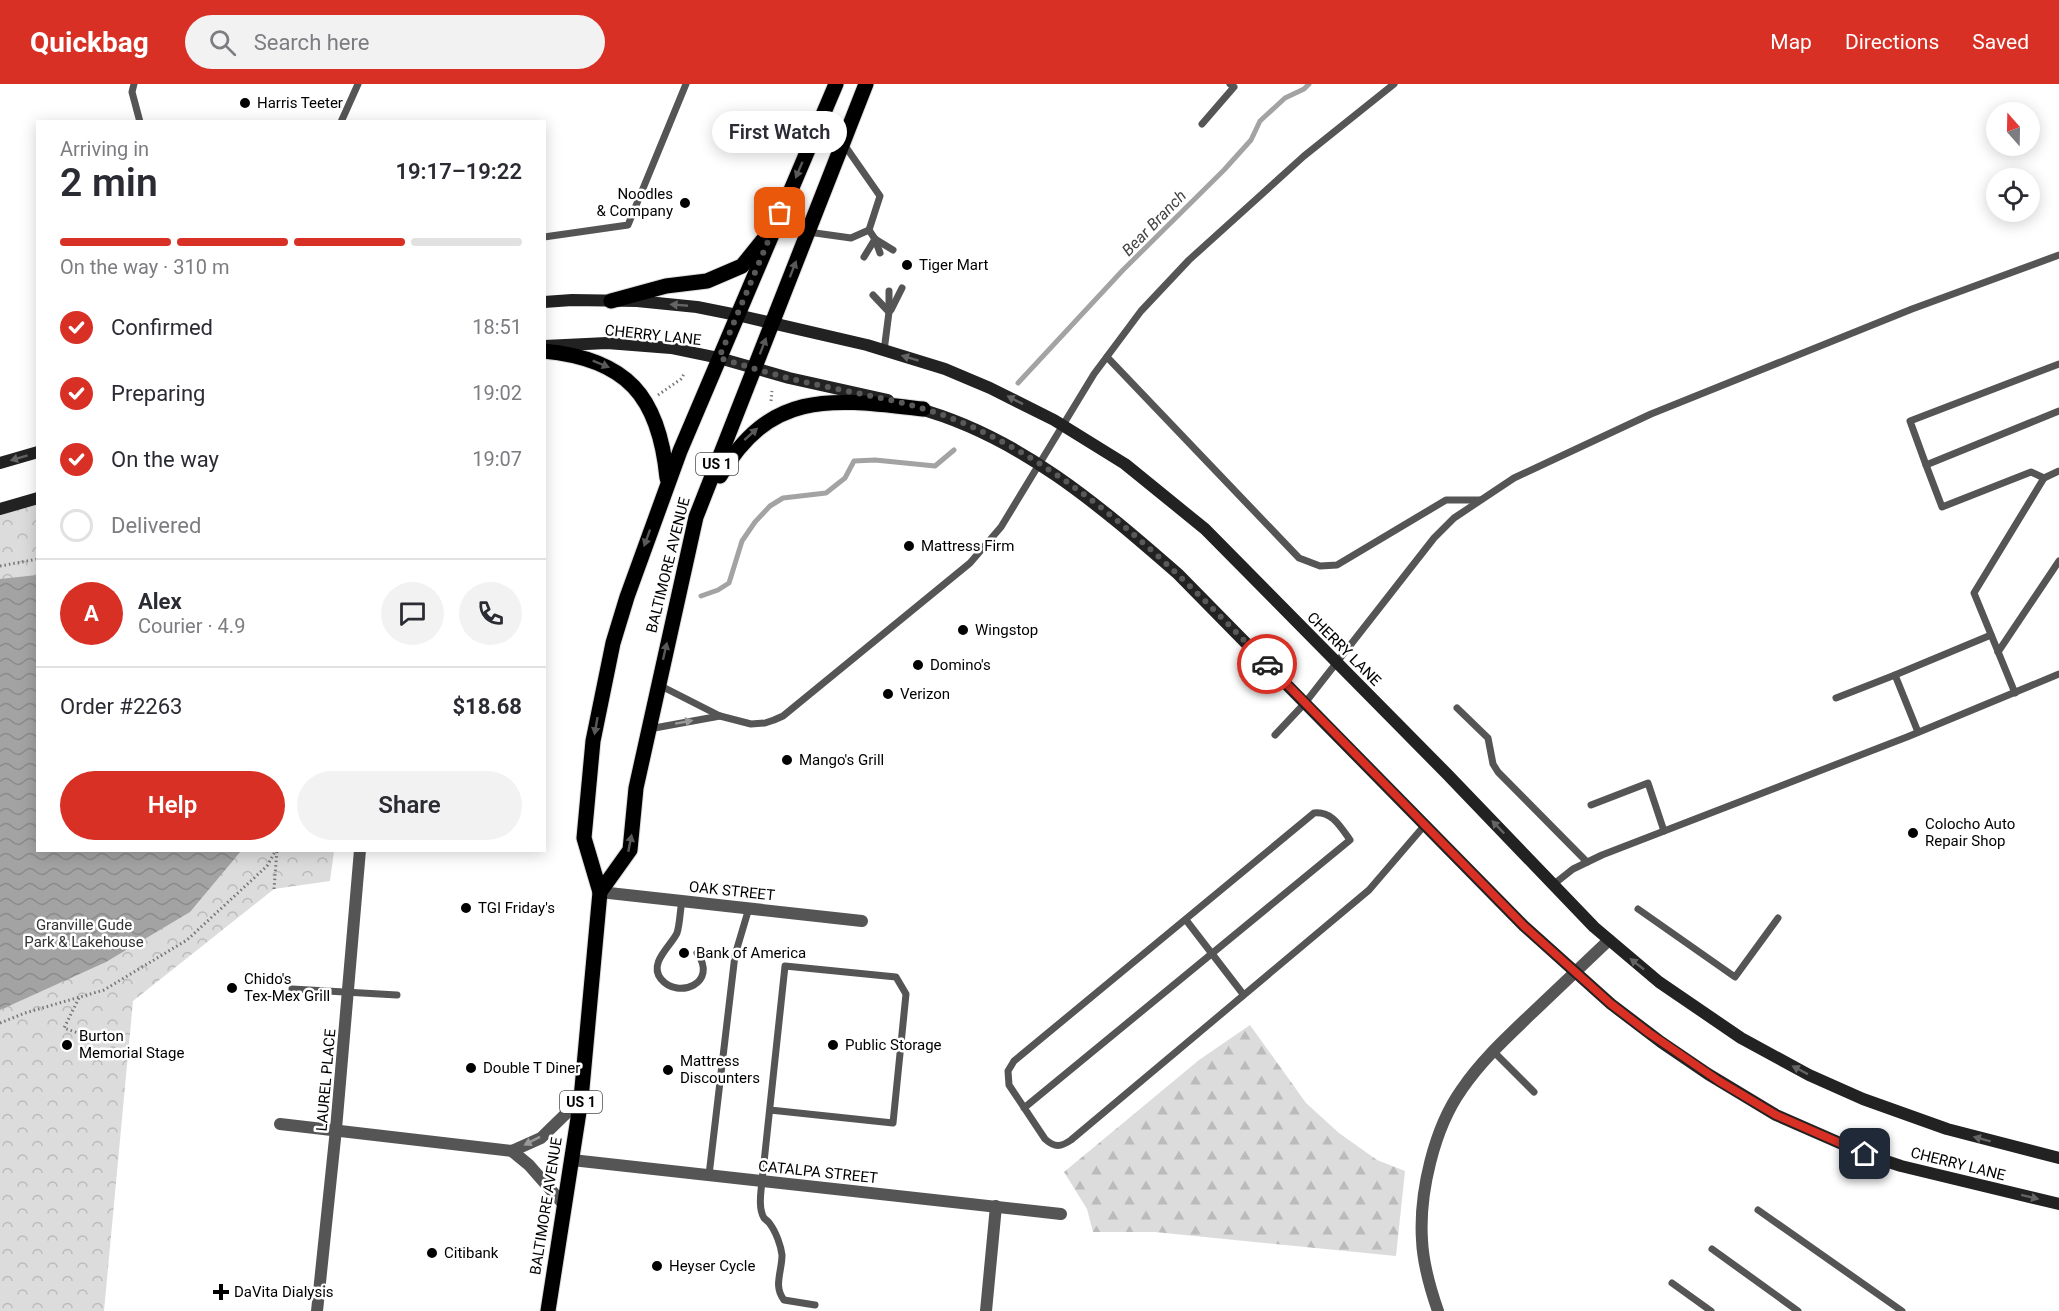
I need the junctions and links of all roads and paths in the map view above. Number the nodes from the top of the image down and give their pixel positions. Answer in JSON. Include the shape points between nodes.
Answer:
{"nodes":[{"id":1,"x":134,"y":84,"type":"edge"},
{"id":2,"x":358,"y":84,"type":"edge"},
{"id":3,"x":686,"y":84,"type":"edge"},
{"id":4,"x":836,"y":84,"type":"edge"},
{"id":5,"x":866,"y":84,"type":"edge"},
{"id":6,"x":1230,"y":84,"type":"edge"},
{"id":7,"x":1394,"y":84,"type":"edge"},
{"id":8,"x":139,"y":120,"type":"edge"},
{"id":9,"x":342,"y":120,"type":"edge"},
{"id":10,"x":1202,"y":124,"type":"dead end"},
{"id":11,"x":843,"y":142,"type":"junction"},
{"id":12,"x":775,"y":226,"type":"junction"},
{"id":13,"x":869,"y":230,"type":"junction"},
{"id":14,"x":808,"y":231,"type":"junction"},
{"id":15,"x":546,"y":237,"type":"edge"},
{"id":16,"x":875,"y":239,"type":"junction"},
{"id":17,"x":892,"y":250,"type":"dead end"},
{"id":18,"x":880,"y":253,"type":"dead end"},
{"id":19,"x":2059,"y":255,"type":"edge"},
{"id":20,"x":864,"y":257,"type":"dead end"},
{"id":21,"x":902,"y":288,"type":"dead end"},
{"id":22,"x":889,"y":291,"type":"dead end"},
{"id":23,"x":873,"y":295,"type":"dead end"},
{"id":24,"x":611,"y":301,"type":"junction"},
{"id":25,"x":546,"y":302,"type":"edge"},
{"id":26,"x":890,"y":312,"type":"junction"},
{"id":27,"x":737,"y":315,"type":"junction"},
{"id":28,"x":772,"y":323,"type":"junction"},
{"id":29,"x":546,"y":348,"type":"edge"},
{"id":30,"x":546,"y":348,"type":"edge"},
{"id":31,"x":884,"y":351,"type":"junction"},
{"id":32,"x":1107,"y":357,"type":"junction"},
{"id":33,"x":719,"y":358,"type":"junction"},
{"id":34,"x":2059,"y":364,"type":"edge"},
{"id":35,"x":754,"y":369,"type":"junction"},
{"id":36,"x":684,"y":374,"type":"dead end"},
{"id":37,"x":657,"y":396,"type":"dead end"},
{"id":38,"x":923,"y":410,"type":"junction"},
{"id":39,"x":2059,"y":411,"type":"edge"},
{"id":40,"x":1063,"y":425,"type":"junction"},
{"id":41,"x":36,"y":453,"type":"edge"},
{"id":42,"x":1039,"y":463,"type":"junction"},
{"id":43,"x":0,"y":464,"type":"edge"},
{"id":44,"x":1926,"y":465,"type":"junction"},
{"id":45,"x":2059,"y":471,"type":"edge"},
{"id":46,"x":2044,"y":478,"type":"junction"},
{"id":47,"x":668,"y":484,"type":"junction"},
{"id":48,"x":36,"y":499,"type":"edge"},
{"id":49,"x":1480,"y":500,"type":"junction"},
{"id":50,"x":0,"y":509,"type":"edge"},
{"id":51,"x":696,"y":517,"type":"junction"},
{"id":52,"x":36,"y":559,"type":"edge"},
{"id":53,"x":2059,"y":561,"type":"edge"},
{"id":54,"x":0,"y":566,"type":"edge"},
{"id":55,"x":1991,"y":635,"type":"junction"},
{"id":56,"x":1998,"y":652,"type":"junction"},
{"id":57,"x":1336,"y":662,"type":"junction"},
{"id":58,"x":2059,"y":668,"type":"edge"},
{"id":59,"x":1895,"y":675,"type":"junction"},
{"id":60,"x":2056,"y":675,"type":"edge"},
{"id":61,"x":657,"y":684,"type":"junction"},
{"id":62,"x":2015,"y":693,"type":"junction"},
{"id":63,"x":1836,"y":698,"type":"dead end"},
{"id":64,"x":1305,"y":703,"type":"junction"},
{"id":65,"x":1457,"y":708,"type":"dead end"},
{"id":66,"x":720,"y":716,"type":"junction"},
{"id":67,"x":648,"y":730,"type":"junction"},
{"id":68,"x":1918,"y":732,"type":"junction"},
{"id":69,"x":1275,"y":735,"type":"dead end"},
{"id":70,"x":1591,"y":805,"type":"dead end"},
{"id":71,"x":1424,"y":826,"type":"junction"},
{"id":72,"x":1664,"y":831,"type":"junction"},
{"id":73,"x":275,"y":852,"type":"edge"},
{"id":74,"x":276,"y":852,"type":"edge"},
{"id":75,"x":360,"y":852,"type":"edge"},
{"id":76,"x":1587,"y":862,"type":"junction"},
{"id":77,"x":1554,"y":884,"type":"junction"},
{"id":78,"x":274,"y":889,"type":"dead end"},
{"id":79,"x":600,"y":892,"type":"junction"},
{"id":80,"x":682,"y":900,"type":"junction"},
{"id":81,"x":749,"y":907,"type":"junction"},
{"id":82,"x":1638,"y":909,"type":"dead end"},
{"id":83,"x":1778,"y":918,"type":"dead end"},
{"id":84,"x":1186,"y":920,"type":"junction"},
{"id":85,"x":862,"y":921,"type":"dead end"},
{"id":86,"x":677,"y":933,"type":"junction"},
{"id":87,"x":683,"y":939,"type":"dead end"},
{"id":88,"x":1609,"y":940,"type":"junction"},
{"id":89,"x":697,"y":952,"type":"dead end"},
{"id":90,"x":1212,"y":954,"type":"junction"},
{"id":91,"x":1575,"y":972,"type":"junction"},
{"id":92,"x":292,"y":989,"type":"dead end"},
{"id":93,"x":349,"y":992,"type":"junction"},
{"id":94,"x":1243,"y":994,"type":"junction"},
{"id":95,"x":397,"y":995,"type":"dead end"},
{"id":96,"x":79,"y":998,"type":"junction"},
{"id":97,"x":0,"y":1023,"type":"edge"},
{"id":98,"x":80,"y":1037,"type":"dead end"},
{"id":99,"x":1493,"y":1051,"type":"junction"},
{"id":100,"x":1534,"y":1092,"type":"dead end"},
{"id":101,"x":581,"y":1099,"type":"junction"},
{"id":102,"x":1024,"y":1108,"type":"junction"},
{"id":103,"x":770,"y":1110,"type":"junction"},
{"id":104,"x":280,"y":1124,"type":"dead end"},
{"id":105,"x":336,"y":1129,"type":"junction"},
{"id":106,"x":512,"y":1151,"type":"junction"},
{"id":107,"x":2059,"y":1158,"type":"edge"},
{"id":108,"x":572,"y":1160,"type":"junction"},
{"id":109,"x":709,"y":1175,"type":"junction"},
{"id":110,"x":762,"y":1181,"type":"junction"},
{"id":111,"x":2059,"y":1204,"type":"edge"},
{"id":112,"x":565,"y":1206,"type":"junction"},
{"id":113,"x":996,"y":1206,"type":"junction"},
{"id":114,"x":1758,"y":1210,"type":"dead end"},
{"id":115,"x":1061,"y":1214,"type":"dead end"},
{"id":116,"x":1712,"y":1248,"type":"dead end"},
{"id":117,"x":1672,"y":1282,"type":"dead end"},
{"id":118,"x":815,"y":1305,"type":"dead end"},
{"id":119,"x":317,"y":1311,"type":"edge"},
{"id":120,"x":548,"y":1311,"type":"edge"},
{"id":121,"x":986,"y":1311,"type":"edge"},
{"id":122,"x":1438,"y":1311,"type":"edge"},
{"id":123,"x":1711,"y":1311,"type":"edge"},
{"id":124,"x":1798,"y":1311,"type":"edge"},
{"id":125,"x":1902,"y":1311,"type":"edge"}],
"edges":[{"from":1,"to":8,"type":"lane","via":[[132,92]]},
{"from":2,"to":9,"type":"lane"},
{"from":3,"to":15,"type":"lane","via":[[628,225]]},
{"from":4,"to":12,"type":"main road","name":"BALTIMORE AVENUE","number":"US 1","one_way":true},
{"from":5,"to":11,"type":"main road","name":"BALTIMORE AVENUE","number":"US 1"},
{"from":6,"to":10,"type":"lane","via":[[1234,87]]},
{"from":7,"to":32,"type":"lane","via":[[1305,156],[1190,260],[1141,311]]},
{"from":11,"to":13,"type":"lane","via":[[880,196]]},
{"from":11,"to":14,"type":"main road","name":"BALTIMORE AVENUE","number":"US 1"},
{"from":12,"to":24,"type":"main road","via":[[742,266],[707,281],[666,286]]},
{"from":12,"to":27,"type":"main road","name":"BALTIMORE AVENUE","number":"US 1"},
{"from":13,"to":14,"type":"lane","via":[[851,238]]},
{"from":13,"to":16,"type":"lane"},
{"from":28,"to":14,"type":"main road","name":"BALTIMORE AVENUE","number":"US 1","one_way":true},
{"from":16,"to":17,"type":"lane"},
{"from":16,"to":18,"type":"lane"},
{"from":16,"to":20,"type":"lane"},
{"from":19,"to":49,"type":"lane","via":[[1912,309],[1651,414],[1514,478]]},
{"from":21,"to":26,"type":"lane"},
{"from":22,"to":26,"type":"lane"},
{"from":23,"to":26,"type":"lane"},
{"from":24,"to":25,"type":"main road","name":"CHERRY LANE"},
{"from":27,"to":24,"type":"main road","name":"CHERRY LANE","one_way":true,"via":[[697,307]]},
{"from":26,"to":31,"type":"lane"},
{"from":27,"to":28,"type":"main road","name":"CHERRY LANE"},
{"from":27,"to":33,"type":"main road","name":"BALTIMORE AVENUE","number":"US 1"},
{"from":28,"to":31,"type":"main road","name":"CHERRY LANE"},
{"from":35,"to":28,"type":"main road","name":"BALTIMORE AVENUE","number":"US 1","one_way":true},
{"from":29,"to":33,"type":"main road","name":"CHERRY LANE","via":[[607,344],[671,348]]},
{"from":30,"to":47,"type":"main road","one_way":true,"via":[[608,366],[634,385],[658,426]]},
{"from":40,"to":31,"type":"main road","name":"CHERRY LANE","one_way":true,"via":[[966,376]]},
{"from":32,"to":40,"type":"lane"},
{"from":32,"to":49,"type":"lane","via":[[1299,558],[1320,566],[1337,565],[1446,500]]},
{"from":33,"to":35,"type":"main road","name":"CHERRY LANE"},
{"from":33,"to":47,"type":"main road","name":"BALTIMORE AVENUE","number":"US 1"},
{"from":34,"to":44,"type":"lane","via":[[1910,422]]},
{"from":35,"to":38,"type":"main road","name":"CHERRY LANE"},
{"from":35,"to":51,"type":"main road","name":"BALTIMORE AVENUE","number":"US 1"},
{"from":36,"to":37,"type":"path"},
{"from":38,"to":42,"type":"main road","name":"CHERRY LANE","via":[[994,437]]},
{"from":51,"to":38,"type":"main road","one_way":true,"via":[[741,444],[778,414],[811,405],[843,403]]},
{"from":39,"to":44,"type":"lane"},
{"from":40,"to":42,"type":"lane"},
{"from":40,"to":57,"type":"main road","name":"CHERRY LANE","via":[[1125,464],[1205,529]]},
{"from":41,"to":43,"type":"main road","one_way":true},
{"from":42,"to":64,"type":"main road","name":"CHERRY LANE","via":[[1178,574]]},
{"from":42,"to":66,"type":"lane","via":[[1001,527],[970,563],[783,716],[751,724]]},
{"from":44,"to":46,"type":"lane","via":[[1942,507],[2031,472]]},
{"from":45,"to":46,"type":"lane"},
{"from":46,"to":55,"type":"lane","via":[[1974,593]]},
{"from":47,"to":79,"type":"main road","name":"BALTIMORE AVENUE","number":"US 1","one_way":true,"via":[[613,643],[593,741],[584,838]]},
{"from":48,"to":50,"type":"main road"},
{"from":49,"to":57,"type":"lane","via":[[1434,538]]},
{"from":61,"to":51,"type":"main road","name":"BALTIMORE AVENUE","number":"US 1","one_way":true},
{"from":52,"to":54,"type":"path"},
{"from":53,"to":56,"type":"lane"},
{"from":55,"to":56,"type":"lane"},
{"from":55,"to":59,"type":"lane"},
{"from":56,"to":62,"type":"lane"},
{"from":57,"to":64,"type":"lane"},
{"from":77,"to":57,"type":"main road","name":"CHERRY LANE","one_way":true},
{"from":58,"to":60,"type":"lane"},
{"from":59,"to":63,"type":"lane"},
{"from":59,"to":68,"type":"lane"},
{"from":60,"to":62,"type":"lane"},
{"from":61,"to":66,"type":"lane"},
{"from":61,"to":67,"type":"main road","name":"BALTIMORE AVENUE","number":"US 1"},
{"from":62,"to":68,"type":"lane"},
{"from":64,"to":69,"type":"lane"},
{"from":64,"to":71,"type":"main road","name":"CHERRY LANE"},
{"from":65,"to":76,"type":"lane","via":[[1488,738],[1498,772]]},
{"from":67,"to":66,"type":"lane","one_way":true},
{"from":79,"to":67,"type":"main road","name":"BALTIMORE AVENUE","number":"US 1","one_way":true,"via":[[630,850],[636,788]]},
{"from":68,"to":72,"type":"lane"},
{"from":70,"to":72,"type":"lane","via":[[1648,783]]},
{"from":71,"to":91,"type":"main road","name":"CHERRY LANE"},
{"from":71,"to":94,"type":"lane","via":[[1369,890]]},
{"from":72,"to":76,"type":"lane"},
{"from":73,"to":96,"type":"path","via":[[267,866],[187,940],[104,990]]},
{"from":74,"to":78,"type":"path"},
{"from":75,"to":93,"type":"street","name":"LAUREL PLACE"},
{"from":76,"to":77,"type":"lane"},
{"from":77,"to":88,"type":"main road","name":"CHERRY LANE"},
{"from":79,"to":80,"type":"street","name":"OAK STREET"},
{"from":79,"to":101,"type":"main road","name":"BALTIMORE AVENUE","number":"US 1"},
{"from":80,"to":81,"type":"street","name":"OAK STREET"},
{"from":80,"to":86,"type":"lane"},
{"from":81,"to":85,"type":"street","name":"OAK STREET"},
{"from":81,"to":109,"type":"lane","via":[[735,955]]},
{"from":82,"to":83,"type":"lane","via":[[1736,977]]},
{"from":84,"to":90,"type":"lane"},
{"from":84,"to":90,"type":"lane","via":[[1314,813],[1323,812],[1335,819],[1350,840]]},
{"from":84,"to":102,"type":"lane","via":[[1014,1061],[1008,1071],[1009,1085]]},
{"from":86,"to":87,"type":"lane"},
{"from":86,"to":89,"type":"lane","via":[[661,956],[659,978],[669,985],[687,988],[698,984],[705,971]]},
{"from":88,"to":91,"type":"street"},
{"from":107,"to":88,"type":"main road","name":"CHERRY LANE","one_way":true,"via":[[1926,1122],[1809,1075],[1706,1016]]},
{"from":90,"to":94,"type":"lane"},
{"from":90,"to":102,"type":"lane"},
{"from":91,"to":99,"type":"street"},
{"from":91,"to":111,"type":"main road","name":"CHERRY LANE","one_way":true,"via":[[1661,1042],[1776,1115],[1883,1160]]},
{"from":92,"to":93,"type":"lane"},
{"from":93,"to":95,"type":"lane"},
{"from":93,"to":105,"type":"street","name":"LAUREL PLACE"},
{"from":94,"to":102,"type":"lane","via":[[1063,1146],[1052,1145],[1045,1139]]},
{"from":96,"to":97,"type":"path"},
{"from":96,"to":98,"type":"path","via":[[64,1028],[81,1034]]},
{"from":99,"to":100,"type":"lane"},
{"from":99,"to":122,"type":"street","via":[[1452,1104],[1428,1175],[1422,1240]]},
{"from":101,"to":106,"type":"street","one_way":true,"via":[[541,1138]]},
{"from":101,"to":108,"type":"main road","name":"BALTIMORE AVENUE","number":"US 1"},
{"from":103,"to":103,"type":"lane","via":[[785,966],[896,977],[906,994],[892,1123]]},
{"from":103,"to":110,"type":"lane"},
{"from":104,"to":105,"type":"street"},
{"from":105,"to":106,"type":"street"},
{"from":105,"to":119,"type":"street","name":"LAUREL PLACE"},
{"from":106,"to":112,"type":"street"},
{"from":108,"to":109,"type":"street","name":"CATALPA STREET"},
{"from":108,"to":112,"type":"main road","name":"BALTIMORE AVENUE","number":"US 1"},
{"from":109,"to":110,"type":"street","name":"CATALPA STREET"},
{"from":110,"to":113,"type":"street","name":"CATALPA STREET"},
{"from":110,"to":118,"type":"lane","via":[[760,1208],[771,1224],[782,1255],[779,1293],[784,1300]]},
{"from":112,"to":120,"type":"main road","name":"BALTIMORE AVENUE","number":"US 1"},
{"from":113,"to":115,"type":"street","name":"CATALPA STREET"},
{"from":113,"to":121,"type":"street"},
{"from":114,"to":125,"type":"lane"},
{"from":116,"to":124,"type":"lane"},
{"from":117,"to":123,"type":"lane"}]}
